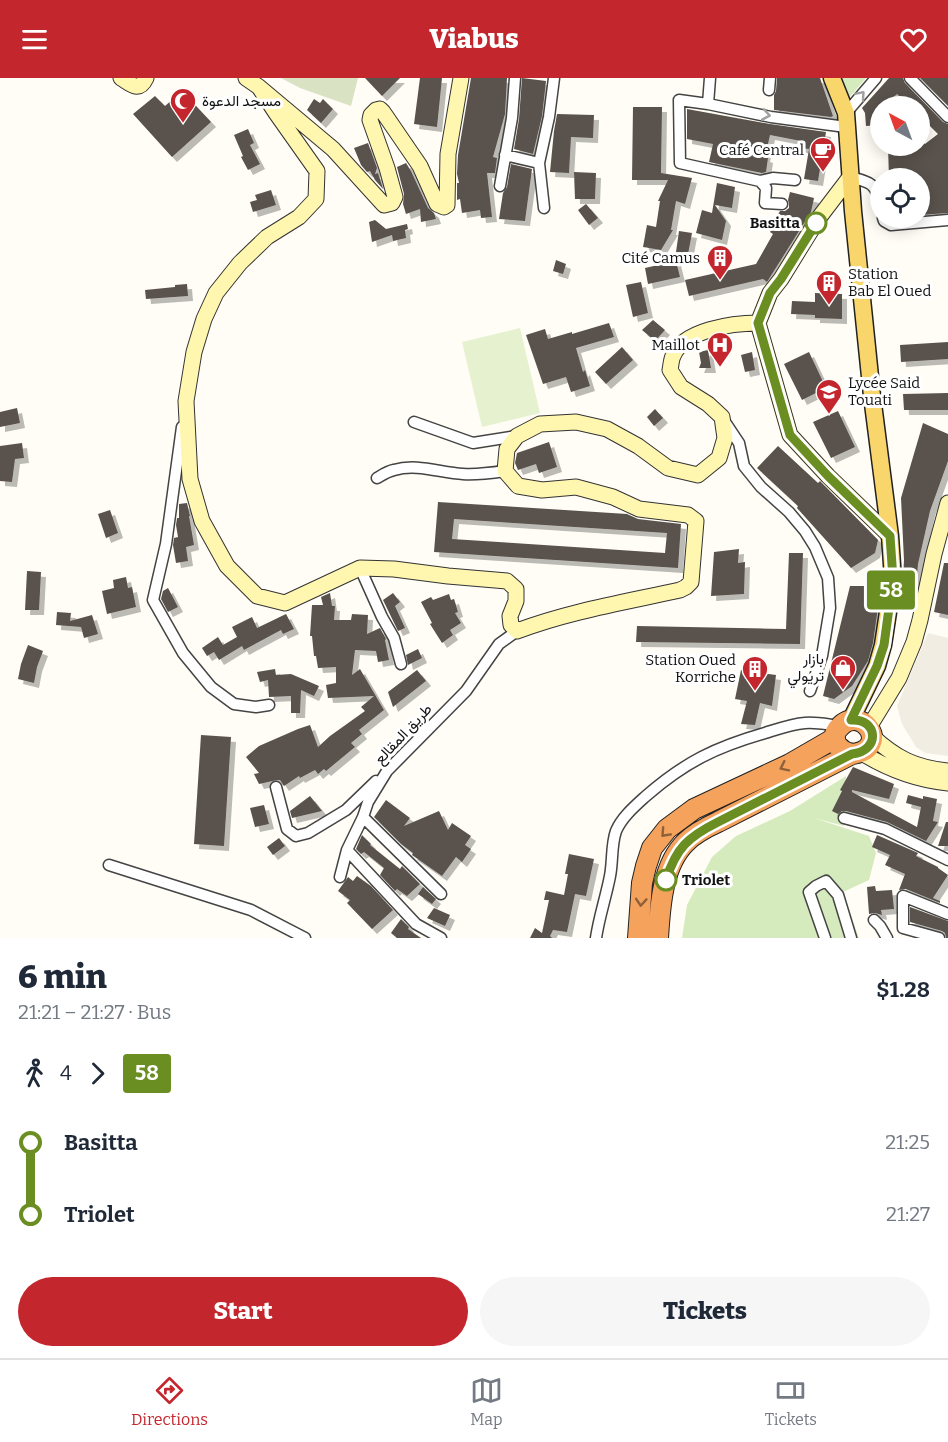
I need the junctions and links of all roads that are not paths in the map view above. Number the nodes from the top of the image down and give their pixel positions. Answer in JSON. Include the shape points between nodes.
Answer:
{"nodes":[{"id":1,"x":121,"y":78,"type":"edge"},
{"id":2,"x":146,"y":78,"type":"edge"},
{"id":3,"x":246,"y":78,"type":"edge"},
{"id":4,"x":461,"y":78,"type":"edge"},
{"id":5,"x":515,"y":78,"type":"edge"},
{"id":6,"x":554,"y":78,"type":"edge"},
{"id":7,"x":710,"y":78,"type":"edge"},
{"id":8,"x":832,"y":78,"type":"edge"},
{"id":9,"x":876,"y":78,"type":"edge"},
{"id":10,"x":910,"y":78,"type":"edge"},
{"id":11,"x":259,"y":87,"type":"junction"},
{"id":12,"x":708,"y":104,"type":"junction"},
{"id":13,"x":948,"y":117,"type":"edge"},
{"id":14,"x":846,"y":120,"type":"junction"},
{"id":15,"x":505,"y":154,"type":"junction"},
{"id":16,"x":539,"y":163,"type":"junction"},
{"id":17,"x":850,"y":177,"type":"junction"},
{"id":18,"x":795,"y":180,"type":"dead end"},
{"id":19,"x":760,"y":181,"type":"junction"},
{"id":20,"x":870,"y":183,"type":"edge"},
{"id":21,"x":500,"y":186,"type":"dead end"},
{"id":22,"x":782,"y":204,"type":"dead end"},
{"id":23,"x":544,"y":208,"type":"dead end"},
{"id":24,"x":948,"y":220,"type":"edge"},
{"id":25,"x":930,"y":222,"type":"edge"},
{"id":26,"x":758,"y":323,"type":"junction"},
{"id":27,"x":186,"y":401,"type":"junction"},
{"id":28,"x":722,"y":417,"type":"junction"},
{"id":29,"x":414,"y":422,"type":"dead end"},
{"id":30,"x":517,"y":436,"type":"junction"},
{"id":31,"x":505,"y":471,"type":"junction"},
{"id":32,"x":377,"y":478,"type":"dead end"},
{"id":33,"x":948,"y":503,"type":"edge"},
{"id":34,"x":890,"y":536,"type":"junction"},
{"id":35,"x":360,"y":568,"type":"junction"},
{"id":36,"x":517,"y":631,"type":"junction"},
{"id":37,"x":401,"y":664,"type":"dead end"},
{"id":38,"x":810,"y":691,"type":"dead end"},
{"id":39,"x":269,"y":705,"type":"dead end"},
{"id":40,"x":854,"y":729,"type":"junction"},
{"id":41,"x":857,"y":754,"type":"junction"},
{"id":42,"x":904,"y":767,"type":"junction"},
{"id":43,"x":387,"y":771,"type":"junction"},
{"id":44,"x":948,"y":771,"type":"edge"},
{"id":45,"x":948,"y":783,"type":"edge"},
{"id":46,"x":276,"y":787,"type":"dead end"},
{"id":47,"x":363,"y":817,"type":"junction"},
{"id":48,"x":844,"y":818,"type":"dead end"},
{"id":49,"x":347,"y":850,"type":"junction"},
{"id":50,"x":948,"y":860,"type":"edge"},
{"id":51,"x":109,"y":865,"type":"dead end"},
{"id":52,"x":340,"y":877,"type":"dead end"},
{"id":53,"x":441,"y":894,"type":"dead end"},
{"id":54,"x":948,"y":914,"type":"edge"},
{"id":55,"x":874,"y":920,"type":"dead end"},
{"id":56,"x":305,"y":938,"type":"edge"},
{"id":57,"x":441,"y":938,"type":"edge"},
{"id":58,"x":596,"y":938,"type":"edge"},
{"id":59,"x":638,"y":938,"type":"edge"},
{"id":60,"x":658,"y":938,"type":"edge"},
{"id":61,"x":825,"y":938,"type":"edge"},
{"id":62,"x":851,"y":938,"type":"edge"},
{"id":63,"x":887,"y":938,"type":"edge"},
{"id":64,"x":939,"y":938,"type":"edge"}],
"edges":[{"from":1,"to":2,"type":"street","via":[[134,87]]},
{"from":3,"to":11,"type":"street"},
{"from":4,"to":11,"type":"street","via":[[444,207],[437,204],[420,166],[380,109],[375,110],[370,120],[395,197],[392,203],[384,205],[333,149]]},
{"from":5,"to":15,"type":"street"},
{"from":6,"to":16,"type":"street"},
{"from":7,"to":12,"type":"street"},
{"from":8,"to":14,"type":"main road"},
{"from":14,"to":9,"type":"street","one_way":true},
{"from":10,"to":13,"type":"street"},
{"from":11,"to":27,"type":"street","via":[[317,171],[316,199],[299,217],[267,237],[216,293],[194,352]]},
{"from":12,"to":14,"type":"street","one_way":true,"via":[[771,117]]},
{"from":12,"to":19,"type":"street","via":[[679,100],[680,163]]},
{"from":14,"to":17,"type":"main road"},
{"from":15,"to":16,"type":"street"},
{"from":15,"to":21,"type":"street"},
{"from":16,"to":23,"type":"street"},
{"from":17,"to":20,"type":"street"},
{"from":17,"to":26,"type":"street","via":[[770,293]]},
{"from":17,"to":34,"type":"main road"},
{"from":18,"to":19,"type":"street"},
{"from":19,"to":22,"type":"street","via":[[766,188],[765,203]]},
{"from":24,"to":25,"type":"street"},
{"from":26,"to":28,"type":"street","via":[[737,323],[694,336],[673,356],[670,370],[681,387]]},
{"from":26,"to":34,"type":"street","via":[[790,435]]},
{"from":27,"to":35,"type":"street","via":[[189,479],[202,521],[227,566],[257,596],[285,603]]},
{"from":27,"to":39,"type":"street","via":[[166,544],[153,600],[183,653],[210,687],[234,704]]},
{"from":28,"to":30,"type":"street","via":[[725,438],[719,458],[698,475],[668,468],[606,429],[576,422],[540,424]]},
{"from":28,"to":38,"type":"street","via":[[739,443],[744,466],[805,531],[828,578],[830,608],[822,656]]},
{"from":29,"to":30,"type":"street","via":[[473,443]]},
{"from":30,"to":31,"type":"street","via":[[507,449]]},
{"from":31,"to":32,"type":"street","via":[[462,474],[412,468],[394,470]]},
{"from":31,"to":36,"type":"street","via":[[518,486],[542,490],[576,487],[639,509],[688,515],[696,521],[691,582],[686,587]]},
{"from":33,"to":40,"type":"street","via":[[914,642],[899,678]]},
{"from":34,"to":40,"type":"main road","via":[[893,579],[884,645]]},
{"from":35,"to":36,"type":"street","via":[[507,581],[516,589],[510,616]]},
{"from":35,"to":37,"type":"street","via":[[394,638]]},
{"from":36,"to":43,"type":"street","name":"طريق المقالع","via":[[499,644],[466,691]]},
{"from":40,"to":41,"type":"highway","via":[[869,746]]},
{"from":40,"to":41,"type":"highway","via":[[836,744],[840,750]]},
{"from":40,"to":42,"type":"street","via":[[888,751]]},
{"from":40,"to":58,"type":"street","via":[[802,723],[737,741],[680,768],[629,812],[616,830]]},
{"from":40,"to":59,"type":"highway","one_way":true,"via":[[694,809],[667,829],[648,857]]},
{"from":41,"to":42,"type":"street"},
{"from":41,"to":60,"type":"highway","via":[[706,827],[687,842],[673,859],[666,880]]},
{"from":42,"to":44,"type":"street"},
{"from":42,"to":45,"type":"street","via":[[930,781]]},
{"from":43,"to":46,"type":"street","via":[[346,810],[296,836],[287,829]]},
{"from":43,"to":47,"type":"street","name":"طريق المقالع"},
{"from":47,"to":49,"type":"street","name":"طريق المقالع"},
{"from":47,"to":53,"type":"street"},
{"from":48,"to":50,"type":"street","via":[[885,829]]},
{"from":49,"to":52,"type":"street","name":"طريق المقالع"},
{"from":49,"to":57,"type":"street","via":[[416,924]]},
{"from":51,"to":56,"type":"street","via":[[251,910]]},
{"from":54,"to":64,"type":"street","via":[[903,896],[903,928]]},
{"from":55,"to":63,"type":"street"},
{"from":61,"to":62,"type":"street","via":[[809,892],[826,881],[838,895]]}]}
